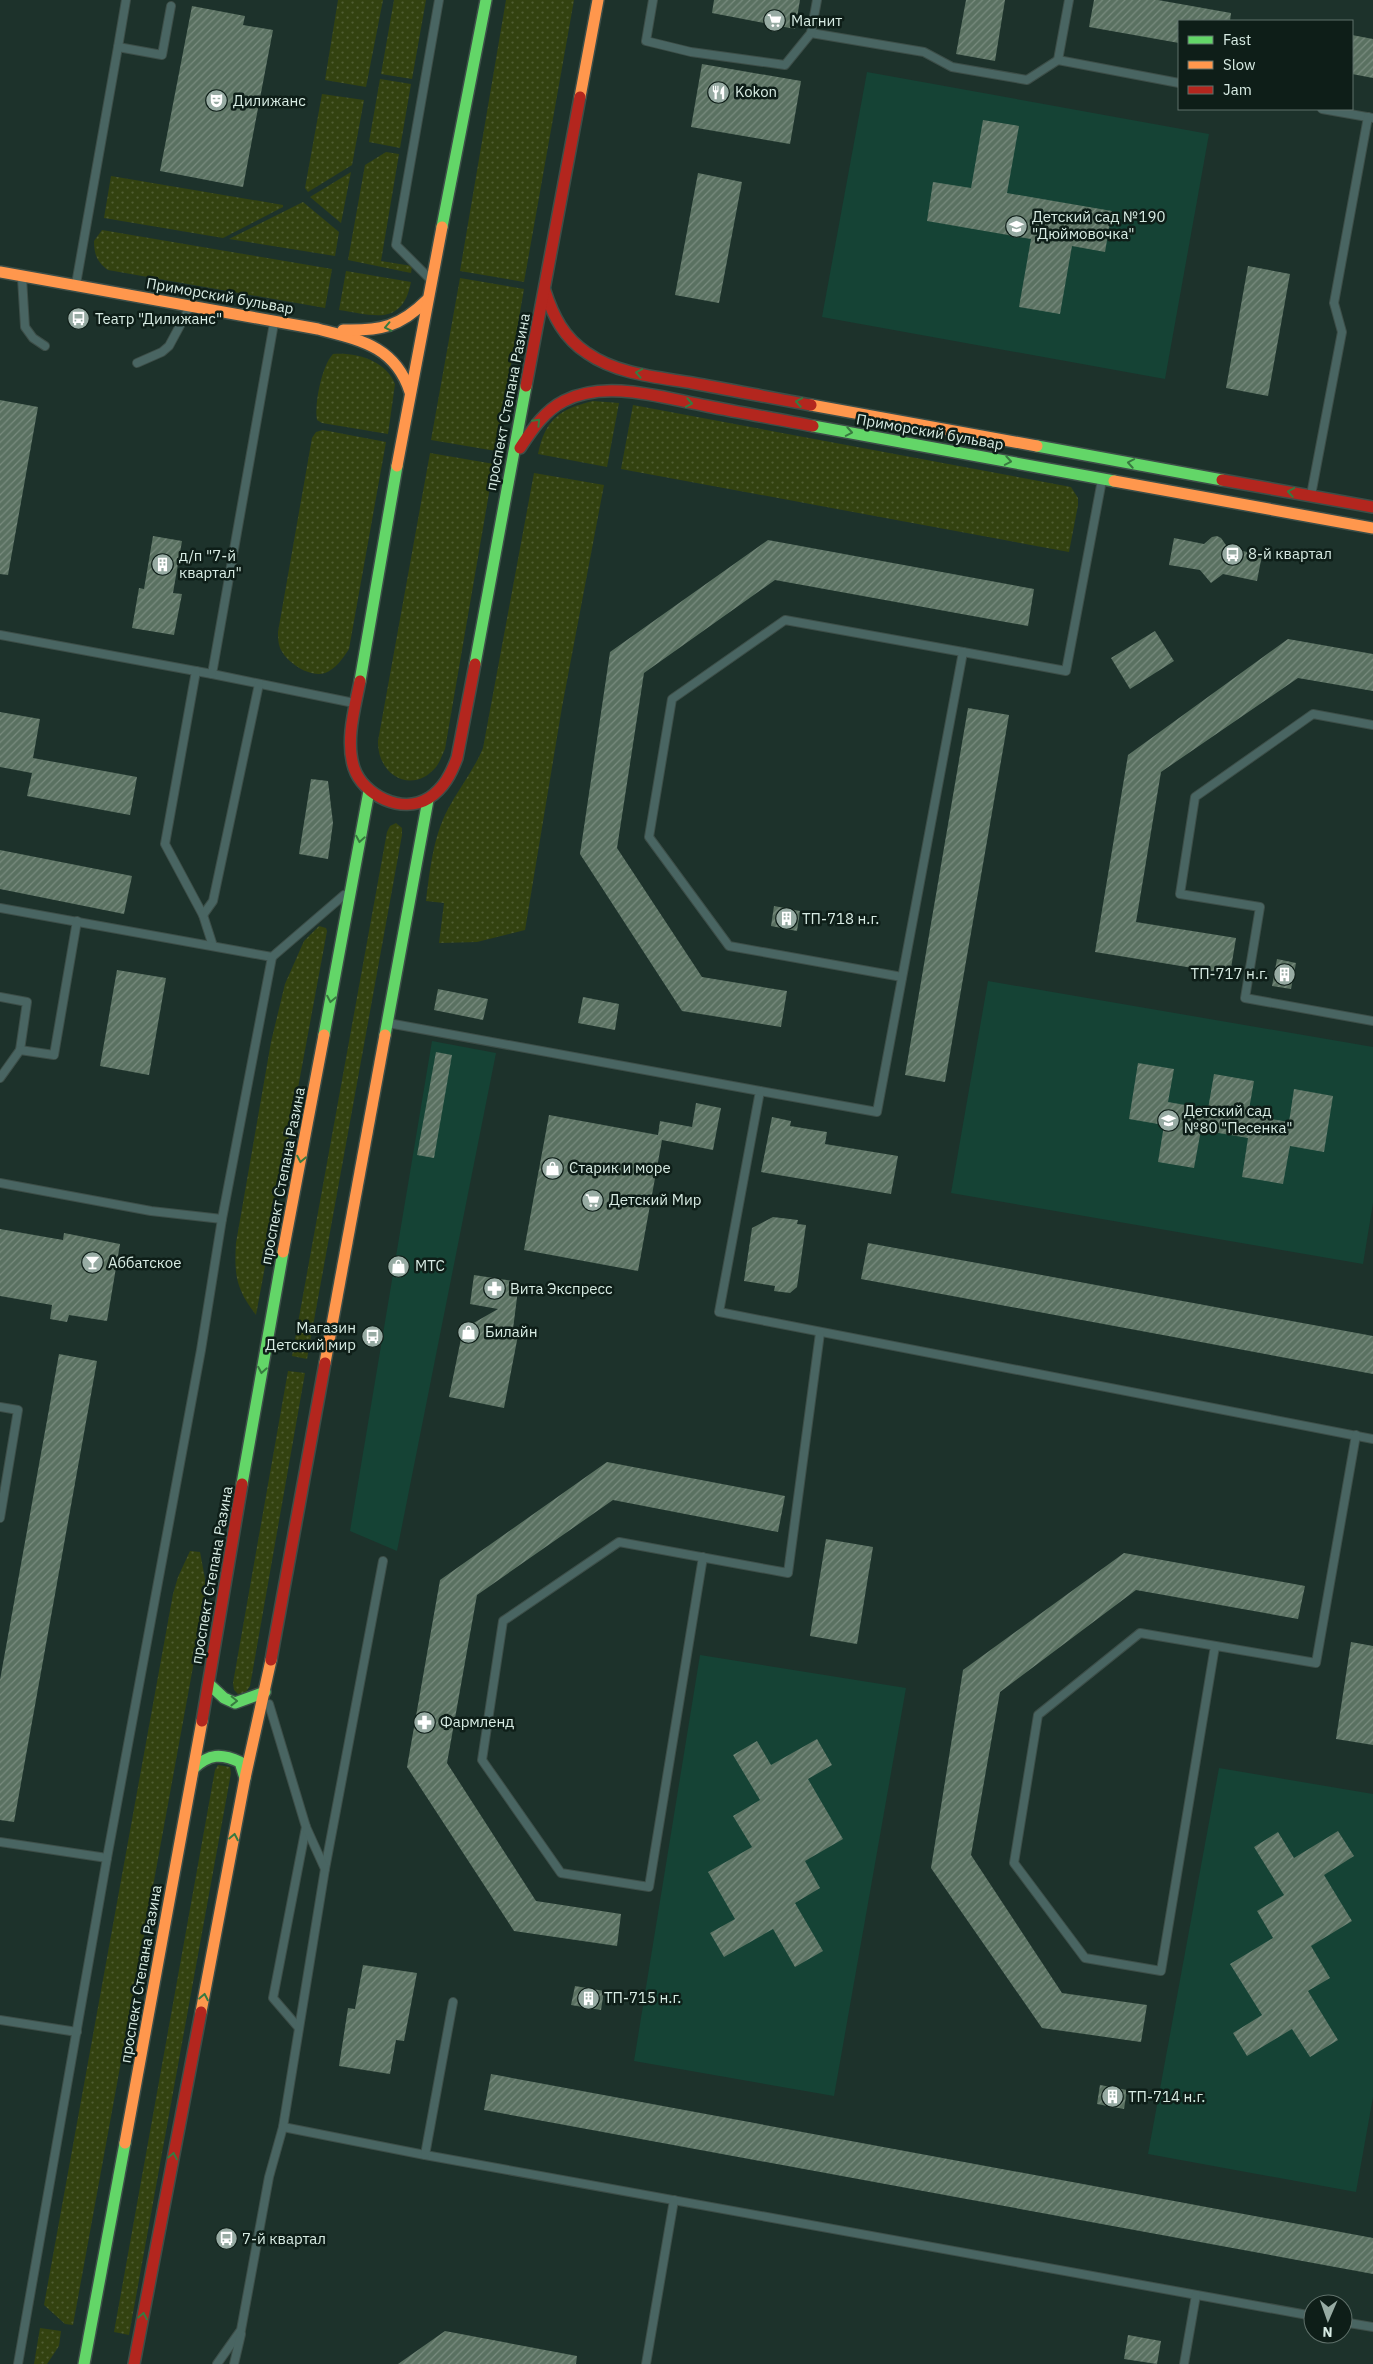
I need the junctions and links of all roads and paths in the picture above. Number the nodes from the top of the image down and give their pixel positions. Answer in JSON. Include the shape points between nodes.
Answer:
{"nodes":[{"id":1,"x":126,"y":0,"type":"edge"},
{"id":2,"x":439,"y":0,"type":"edge"},
{"id":3,"x":486,"y":0,"type":"edge"},
{"id":4,"x":598,"y":0,"type":"edge"},
{"id":5,"x":653,"y":0,"type":"edge"},
{"id":6,"x":817,"y":0,"type":"edge"},
{"id":7,"x":1069,"y":0,"type":"edge"},
{"id":8,"x":171,"y":6,"type":"dead end"},
{"id":9,"x":811,"y":32,"type":"junction"},
{"id":10,"x":118,"y":47,"type":"junction"},
{"id":11,"x":1058,"y":60,"type":"junction"},
{"id":12,"x":1178,"y":83,"type":"edge"},
{"id":13,"x":1328,"y":110,"type":"edge"},
{"id":14,"x":1370,"y":117,"type":"edge"},
{"id":15,"x":0,"y":272,"type":"edge"},
{"id":16,"x":22,"y":276,"type":"junction"},
{"id":17,"x":431,"y":279,"type":"junction"},
{"id":18,"x":76,"y":285,"type":"junction"},
{"id":19,"x":544,"y":287,"type":"junction"},
{"id":20,"x":427,"y":300,"type":"junction"},
{"id":21,"x":191,"y":306,"type":"junction"},
{"id":22,"x":274,"y":321,"type":"junction"},
{"id":23,"x":318,"y":329,"type":"junction"},
{"id":24,"x":45,"y":346,"type":"dead end"},
{"id":25,"x":137,"y":363,"type":"dead end"},
{"id":26,"x":410,"y":392,"type":"junction"},
{"id":27,"x":512,"y":464,"type":"junction"},
{"id":28,"x":1102,"y":478,"type":"junction"},
{"id":29,"x":1311,"y":496,"type":"junction"},
{"id":30,"x":1373,"y":507,"type":"edge"},
{"id":31,"x":1373,"y":528,"type":"edge"},
{"id":32,"x":0,"y":635,"type":"edge"},
{"id":33,"x":963,"y":652,"type":"junction"},
{"id":34,"x":196,"y":671,"type":"junction"},
{"id":35,"x":212,"y":674,"type":"junction"},
{"id":36,"x":259,"y":684,"type":"junction"},
{"id":37,"x":356,"y":704,"type":"junction"},
{"id":38,"x":1373,"y":725,"type":"edge"},
{"id":39,"x":369,"y":792,"type":"junction"},
{"id":40,"x":428,"y":800,"type":"junction"},
{"id":41,"x":352,"y":889,"type":"junction"},
{"id":42,"x":0,"y":908,"type":"edge"},
{"id":43,"x":203,"y":915,"type":"junction"},
{"id":44,"x":76,"y":922,"type":"junction"},
{"id":45,"x":213,"y":946,"type":"junction"},
{"id":46,"x":272,"y":957,"type":"junction"},
{"id":47,"x":902,"y":977,"type":"junction"},
{"id":48,"x":0,"y":997,"type":"edge"},
{"id":49,"x":1373,"y":1021,"type":"edge"},
{"id":50,"x":388,"y":1023,"type":"junction"},
{"id":51,"x":20,"y":1050,"type":"junction"},
{"id":52,"x":0,"y":1078,"type":"edge"},
{"id":53,"x":760,"y":1091,"type":"junction"},
{"id":54,"x":0,"y":1183,"type":"edge"},
{"id":55,"x":222,"y":1219,"type":"junction"},
{"id":56,"x":820,"y":1333,"type":"junction"},
{"id":57,"x":0,"y":1407,"type":"edge"},
{"id":58,"x":1356,"y":1435,"type":"junction"},
{"id":59,"x":1373,"y":1439,"type":"edge"},
{"id":60,"x":0,"y":1518,"type":"edge"},
{"id":61,"x":703,"y":1557,"type":"junction"},
{"id":62,"x":384,"y":1562,"type":"dead end"},
{"id":63,"x":1215,"y":1646,"type":"junction"},
{"id":64,"x":209,"y":1684,"type":"junction"},
{"id":65,"x":265,"y":1692,"type":"junction"},
{"id":66,"x":194,"y":1768,"type":"junction"},
{"id":67,"x":245,"y":1778,"type":"junction"},
{"id":68,"x":306,"y":1826,"type":"junction"},
{"id":69,"x":0,"y":1842,"type":"edge"},
{"id":70,"x":107,"y":1858,"type":"junction"},
{"id":71,"x":325,"y":1869,"type":"junction"},
{"id":72,"x":453,"y":2002,"type":"dead end"},
{"id":73,"x":0,"y":2020,"type":"edge"},
{"id":74,"x":298,"y":2027,"type":"junction"},
{"id":75,"x":77,"y":2032,"type":"junction"},
{"id":76,"x":283,"y":2127,"type":"junction"},
{"id":77,"x":425,"y":2155,"type":"junction"},
{"id":78,"x":674,"y":2200,"type":"junction"},
{"id":79,"x":1196,"y":2295,"type":"junction"},
{"id":80,"x":1303,"y":2314,"type":"edge"},
{"id":81,"x":1353,"y":2324,"type":"edge"},
{"id":82,"x":1373,"y":2327,"type":"edge"},
{"id":83,"x":242,"y":2330,"type":"junction"},
{"id":84,"x":18,"y":2364,"type":"edge"},
{"id":85,"x":84,"y":2364,"type":"edge"},
{"id":86,"x":134,"y":2364,"type":"edge"},
{"id":87,"x":217,"y":2364,"type":"edge"},
{"id":88,"x":234,"y":2364,"type":"edge"},
{"id":89,"x":646,"y":2364,"type":"edge"},
{"id":90,"x":1184,"y":2364,"type":"edge"}],
"edges":[{"from":1,"to":10,"type":"lane"},
{"from":2,"to":17,"type":"lane","via":[[396,245]]},
{"from":3,"to":17,"type":"main road"},
{"from":4,"to":19,"type":"main road","name":"проспект Степана Разина"},
{"from":5,"to":9,"type":"lane","via":[[646,41],[691,52],[785,65]]},
{"from":6,"to":9,"type":"lane"},
{"from":7,"to":11,"type":"lane"},
{"from":8,"to":10,"type":"lane","via":[[162,55]]},
{"from":9,"to":11,"type":"lane","via":[[924,52],[952,67],[1027,80]]},
{"from":10,"to":18,"type":"lane"},
{"from":11,"to":12,"type":"lane"},
{"from":13,"to":14,"type":"lane"},
{"from":14,"to":29,"type":"lane","via":[[1334,303],[1342,332]]},
{"from":15,"to":16,"type":"main road","name":"Приморский бульвар"},
{"from":16,"to":18,"type":"main road","name":"Приморский бульвар"},
{"from":16,"to":24,"type":"lane","via":[[25,327]]},
{"from":17,"to":20,"type":"main road"},
{"from":18,"to":21,"type":"main road","name":"Приморский бульвар"},
{"from":19,"to":27,"type":"main road","name":"проспект Степана Разина"},
{"from":29,"to":19,"type":"main road","one_way":true,"via":[[631,372],[594,358],[576,345],[554,316]]},
{"from":20,"to":23,"type":"main road","one_way":true,"via":[[400,324],[368,330]]},
{"from":20,"to":26,"type":"main road"},
{"from":21,"to":22,"type":"main road","name":"Приморский бульвар"},
{"from":21,"to":25,"type":"lane","via":[[169,346]]},
{"from":22,"to":23,"type":"main road","name":"Приморский бульвар"},
{"from":22,"to":35,"type":"lane"},
{"from":23,"to":26,"type":"main road","name":"Приморский бульвар","via":[[355,340],[390,356],[402,369]]},
{"from":26,"to":37,"type":"main road"},
{"from":27,"to":28,"type":"main road","name":"Приморский бульвар","one_way":true,"via":[[533,426],[551,408],[571,396],[597,390],[628,392]]},
{"from":27,"to":40,"type":"main road","name":"проспект Степана Разина","via":[[457,758],[447,783]]},
{"from":28,"to":31,"type":"main road","name":"Приморский бульвар"},
{"from":28,"to":33,"type":"lane","via":[[1066,671]]},
{"from":29,"to":30,"type":"main road"},
{"from":32,"to":34,"type":"lane"},
{"from":33,"to":47,"type":"lane"},
{"from":33,"to":47,"type":"lane","via":[[785,620],[672,699],[649,837],[729,946]]},
{"from":34,"to":35,"type":"lane"},
{"from":34,"to":43,"type":"lane","via":[[165,844]]},
{"from":35,"to":36,"type":"lane"},
{"from":36,"to":37,"type":"lane"},
{"from":36,"to":43,"type":"lane","via":[[213,901]]},
{"from":37,"to":39,"type":"main road","via":[[351,750],[353,767],[359,782]]},
{"from":38,"to":49,"type":"lane","via":[[1313,714],[1195,797],[1180,894],[1260,907],[1245,998]]},
{"from":39,"to":40,"type":"main road","via":[[384,800],[408,804]]},
{"from":39,"to":41,"type":"main road","name":"проспект Степана Разина","one_way":true},
{"from":40,"to":50,"type":"main road"},
{"from":41,"to":46,"type":"lane"},
{"from":41,"to":64,"type":"main road","name":"проспект Степана Разина","one_way":true,"via":[[264,1360]]},
{"from":42,"to":44,"type":"lane"},
{"from":43,"to":45,"type":"lane"},
{"from":44,"to":45,"type":"lane"},
{"from":44,"to":51,"type":"lane","via":[[54,1055]]},
{"from":45,"to":46,"type":"lane"},
{"from":46,"to":55,"type":"lane"},
{"from":47,"to":53,"type":"lane","via":[[877,1112]]},
{"from":48,"to":51,"type":"lane","via":[[28,1002]]},
{"from":50,"to":53,"type":"lane"},
{"from":50,"to":65,"type":"main road"},
{"from":51,"to":52,"type":"lane"},
{"from":53,"to":56,"type":"lane","via":[[719,1312]]},
{"from":54,"to":55,"type":"lane","via":[[151,1211]]},
{"from":55,"to":70,"type":"lane","via":[[201,1350]]},
{"from":56,"to":58,"type":"lane"},
{"from":56,"to":61,"type":"lane","via":[[788,1573]]},
{"from":57,"to":60,"type":"lane","via":[[18,1410]]},
{"from":58,"to":59,"type":"lane"},
{"from":58,"to":63,"type":"lane","via":[[1316,1663]]},
{"from":61,"to":61,"type":"lane","via":[[619,1542],[503,1621],[482,1760],[561,1872],[649,1887]]},
{"from":62,"to":71,"type":"lane"},
{"from":63,"to":63,"type":"lane","via":[[1140,1633],[1038,1715],[1014,1862],[1085,1958],[1161,1971]]},
{"from":64,"to":65,"type":"main road","one_way":true,"via":[[225,1701],[239,1704]]},
{"from":64,"to":66,"type":"main road","name":"проспект Степана Разина"},
{"from":65,"to":67,"type":"main road"},
{"from":65,"to":68,"type":"lane"},
{"from":66,"to":67,"type":"main road","via":[[205,1757],[224,1754],[240,1762]]},
{"from":66,"to":85,"type":"main road","name":"проспект Степана Разина"},
{"from":86,"to":67,"type":"main road","one_way":true},
{"from":68,"to":71,"type":"lane"},
{"from":68,"to":74,"type":"lane","via":[[273,1998]]},
{"from":69,"to":70,"type":"lane"},
{"from":70,"to":75,"type":"lane"},
{"from":71,"to":74,"type":"lane"},
{"from":72,"to":77,"type":"lane"},
{"from":73,"to":75,"type":"lane"},
{"from":74,"to":76,"type":"lane"},
{"from":75,"to":84,"type":"lane"},
{"from":76,"to":77,"type":"lane"},
{"from":76,"to":83,"type":"lane","via":[[269,2177]]},
{"from":77,"to":78,"type":"lane"},
{"from":78,"to":79,"type":"lane"},
{"from":78,"to":89,"type":"lane"},
{"from":79,"to":80,"type":"lane"},
{"from":79,"to":90,"type":"lane"},
{"from":81,"to":82,"type":"lane"},
{"from":83,"to":87,"type":"lane"},
{"from":83,"to":88,"type":"lane"}]}
